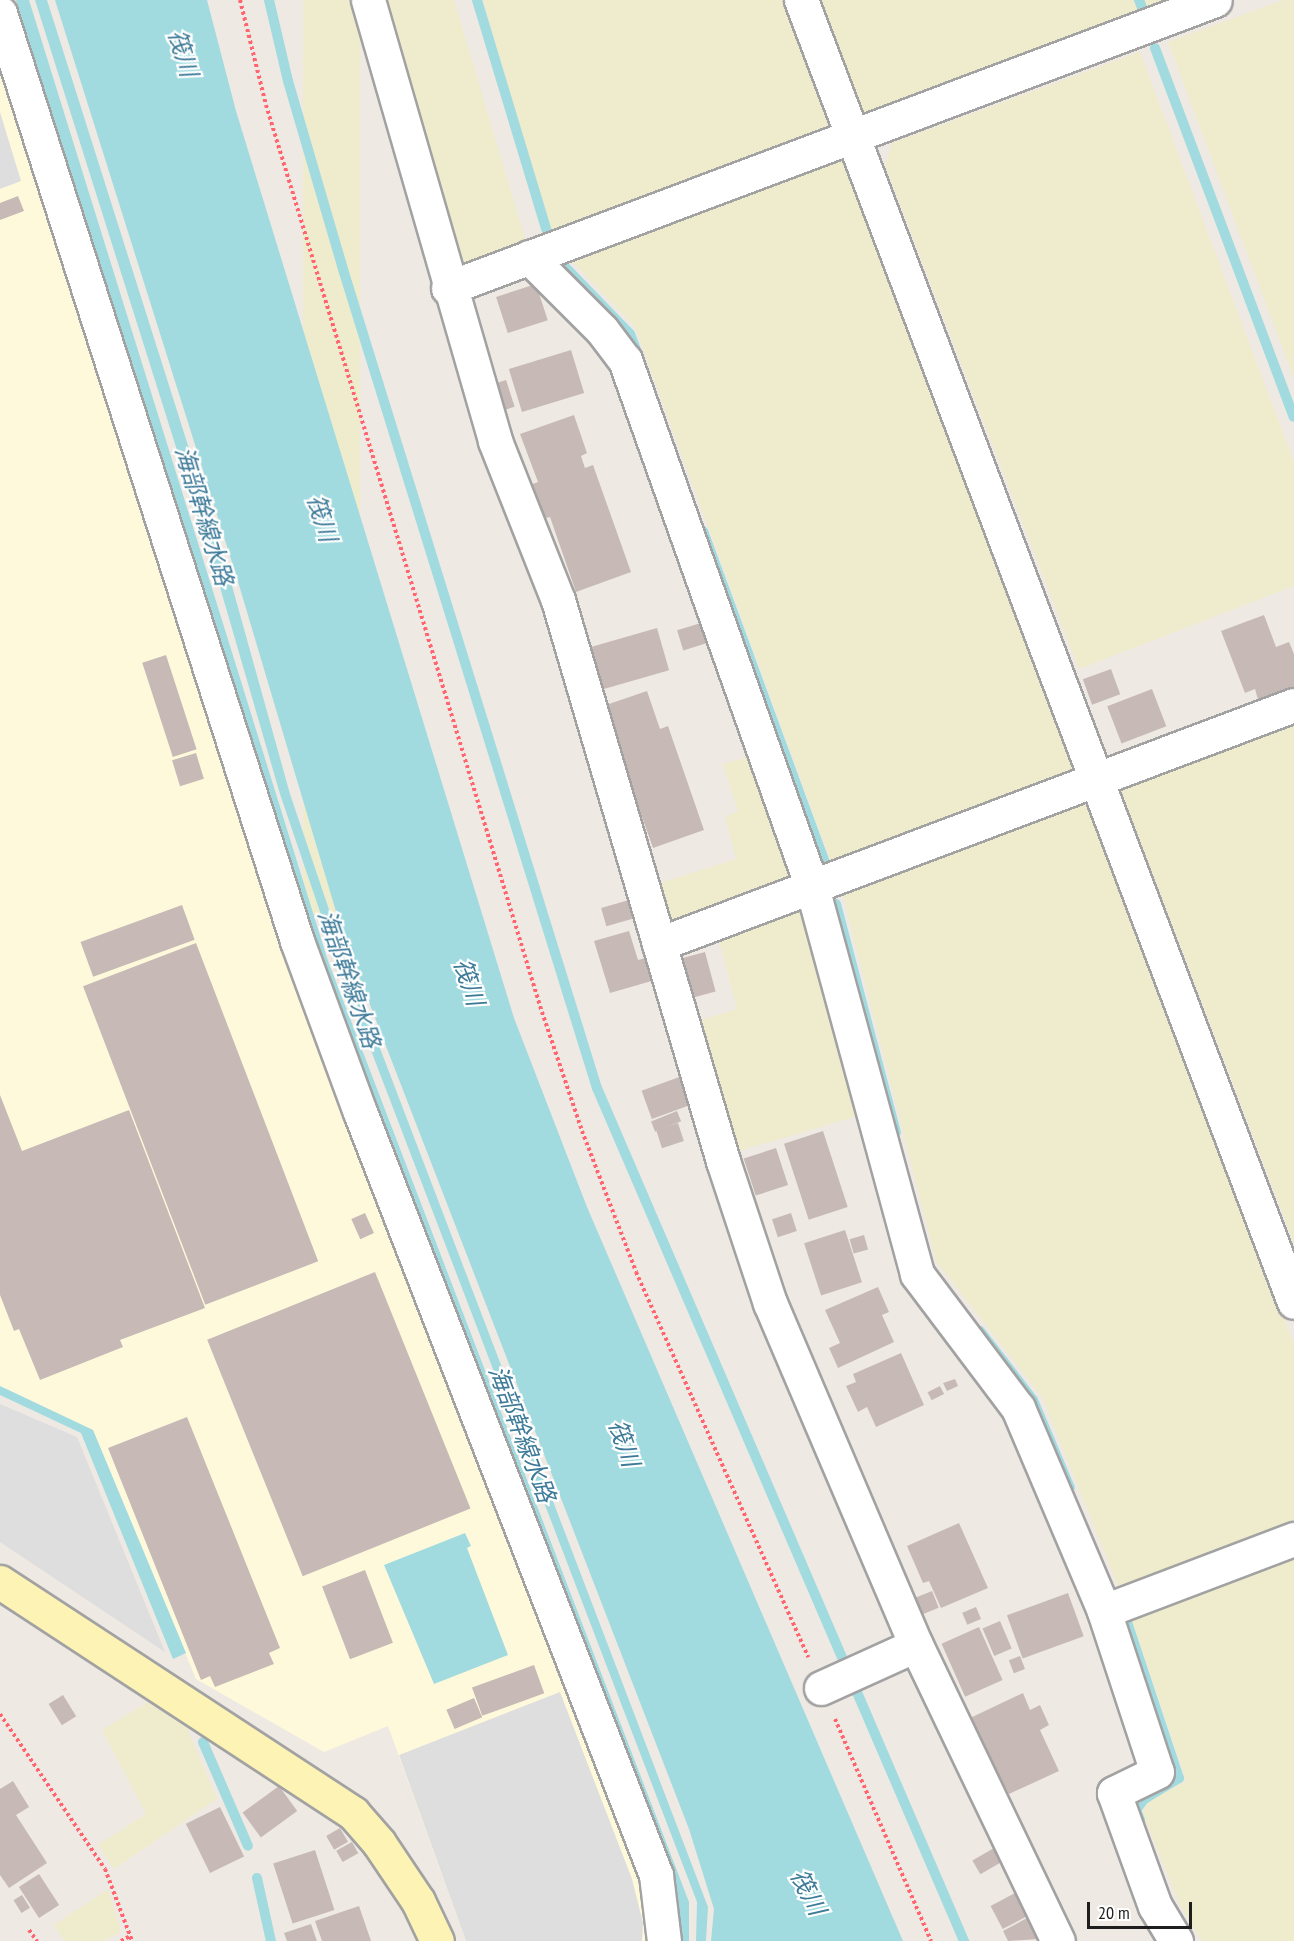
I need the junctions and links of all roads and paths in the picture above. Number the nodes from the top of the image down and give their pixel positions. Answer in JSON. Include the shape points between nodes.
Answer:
{"nodes":[{"id":1,"x":240,"y":0,"type":"edge"},
{"id":2,"x":368,"y":0,"type":"edge"},
{"id":3,"x":801,"y":0,"type":"edge"},
{"id":4,"x":1215,"y":0,"type":"edge"},
{"id":5,"x":0,"y":13,"type":"edge"},
{"id":6,"x":853,"y":136,"type":"junction"},
{"id":7,"x":529,"y":257,"type":"junction"},
{"id":8,"x":448,"y":288,"type":"junction"},
{"id":9,"x":1294,"y":705,"type":"edge"},
{"id":10,"x":1096,"y":779,"type":"junction"},
{"id":11,"x":812,"y":887,"type":"junction"},
{"id":12,"x":659,"y":944,"type":"junction"},
{"id":13,"x":1294,"y":1302,"type":"edge"},
{"id":14,"x":1294,"y":1539,"type":"edge"},
{"id":15,"x":0,"y":1582,"type":"edge"},
{"id":16,"x":1104,"y":1611,"type":"junction"},
{"id":17,"x":916,"y":1645,"type":"junction"},
{"id":18,"x":841,"y":1679,"type":"junction"},
{"id":19,"x":0,"y":1714,"type":"edge"},
{"id":20,"x":29,"y":1930,"type":"dead end"},
{"id":21,"x":130,"y":1936,"type":"junction"},
{"id":22,"x":37,"y":1941,"type":"edge"},
{"id":23,"x":121,"y":1941,"type":"edge"},
{"id":24,"x":132,"y":1941,"type":"edge"},
{"id":25,"x":437,"y":1941,"type":"edge"},
{"id":26,"x":664,"y":1941,"type":"edge"},
{"id":27,"x":931,"y":1941,"type":"edge"},
{"id":28,"x":1058,"y":1941,"type":"edge"},
{"id":29,"x":1176,"y":1941,"type":"edge"}],
"edges":[{"from":1,"to":18,"type":"path","via":[[266,105],[542,1012],[582,1131],[636,1272]]},
{"from":2,"to":8,"type":"street"},
{"from":3,"to":6,"type":"street"},
{"from":4,"to":6,"type":"street"},
{"from":5,"to":26,"type":"street","via":[[297,941],[656,1875]]},
{"from":6,"to":7,"type":"street"},
{"from":6,"to":10,"type":"street"},
{"from":7,"to":8,"type":"street"},
{"from":7,"to":11,"type":"street","via":[[602,330],[625,360]]},
{"from":8,"to":12,"type":"street","via":[[495,441],[558,600]]},
{"from":9,"to":10,"type":"street"},
{"from":10,"to":11,"type":"street"},
{"from":10,"to":13,"type":"street"},
{"from":11,"to":12,"type":"street"},
{"from":11,"to":16,"type":"street","via":[[917,1274],[1018,1408]]},
{"from":12,"to":17,"type":"street","via":[[770,1303]]},
{"from":14,"to":16,"type":"street"},
{"from":15,"to":25,"type":"street","via":[[353,1813],[379,1843],[418,1901]]},
{"from":16,"to":29,"type":"street","via":[[1156,1772],[1114,1793],[1155,1906]]},
{"from":17,"to":18,"type":"street"},
{"from":17,"to":28,"type":"street"},
{"from":18,"to":27,"type":"path"},
{"from":19,"to":21,"type":"path","via":[[105,1869]]},
{"from":20,"to":22,"type":"path"},
{"from":21,"to":23,"type":"path"},
{"from":21,"to":24,"type":"path"}]}
